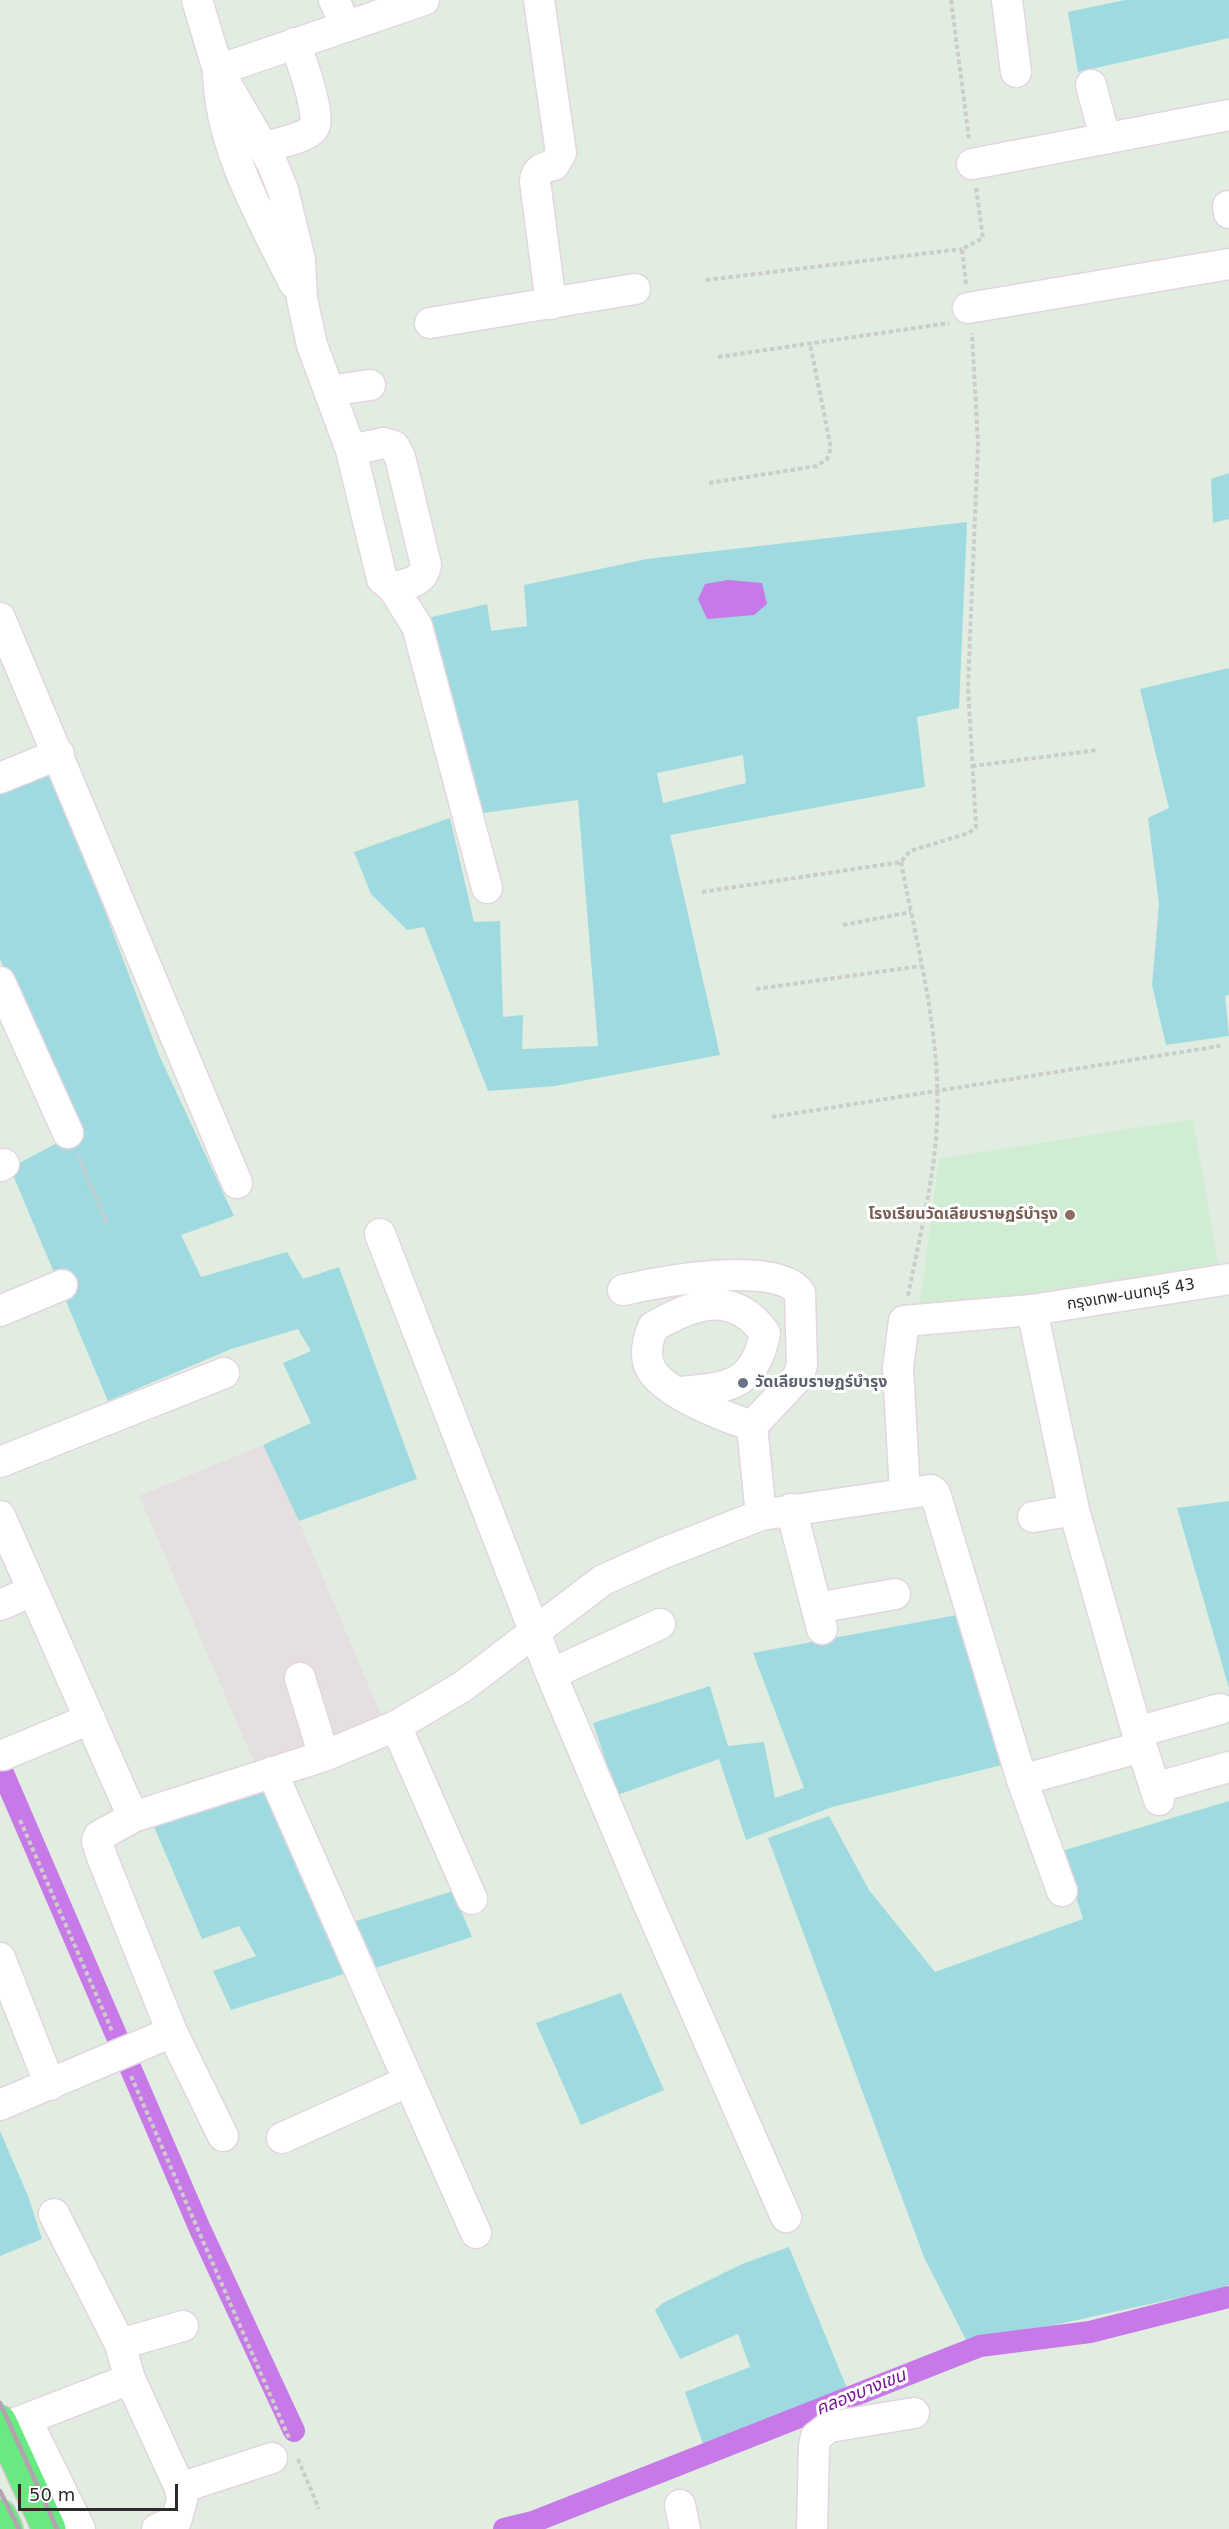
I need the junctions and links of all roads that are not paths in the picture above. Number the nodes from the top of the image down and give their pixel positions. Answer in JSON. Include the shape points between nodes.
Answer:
{"nodes":[{"id":1,"x":196,"y":0,"type":"edge"},
{"id":2,"x":424,"y":0,"type":"edge"},
{"id":3,"x":539,"y":0,"type":"edge"},
{"id":4,"x":1007,"y":0,"type":"edge"},
{"id":5,"x":340,"y":13,"type":"edge"},
{"id":6,"x":295,"y":43,"type":"junction"},
{"id":7,"x":218,"y":70,"type":"junction"},
{"id":8,"x":1016,"y":72,"type":"dead end"},
{"id":9,"x":1091,"y":85,"type":"dead end"},
{"id":10,"x":1229,"y":115,"type":"edge"},
{"id":11,"x":1105,"y":138,"type":"junction"},
{"id":12,"x":264,"y":148,"type":"junction"},
{"id":13,"x":972,"y":164,"type":"dead end"},
{"id":14,"x":1229,"y":264,"type":"edge"},
{"id":15,"x":635,"y":289,"type":"dead end"},
{"id":16,"x":302,"y":299,"type":"junction"},
{"id":17,"x":551,"y":304,"type":"junction"},
{"id":18,"x":966,"y":320,"type":"road end"},
{"id":19,"x":430,"y":323,"type":"dead end"},
{"id":20,"x":370,"y":385,"type":"dead end"},
{"id":21,"x":329,"y":391,"type":"junction"},
{"id":22,"x":351,"y":450,"type":"junction"},
{"id":23,"x":393,"y":588,"type":"junction"},
{"id":24,"x":0,"y":618,"type":"edge"},
{"id":25,"x":59,"y":754,"type":"junction"},
{"id":26,"x":0,"y":778,"type":"edge"},
{"id":27,"x":486,"y":888,"type":"dead end"},
{"id":28,"x":0,"y":982,"type":"edge"},
{"id":29,"x":68,"y":1133,"type":"road end"},
{"id":30,"x":237,"y":1183,"type":"dead end"},
{"id":31,"x":380,"y":1234,"type":"dead end"},
{"id":32,"x":1229,"y":1279,"type":"edge"},
{"id":33,"x":62,"y":1285,"type":"dead end"},
{"id":34,"x":623,"y":1290,"type":"dead end"},
{"id":35,"x":0,"y":1311,"type":"edge"},
{"id":36,"x":1032,"y":1311,"type":"junction"},
{"id":37,"x":224,"y":1373,"type":"dead end"},
{"id":38,"x":680,"y":1392,"type":"dead end"},
{"id":39,"x":752,"y":1426,"type":"junction"},
{"id":40,"x":0,"y":1462,"type":"edge"},
{"id":41,"x":905,"y":1493,"type":"junction"},
{"id":42,"x":791,"y":1509,"type":"junction"},
{"id":43,"x":1074,"y":1510,"type":"junction"},
{"id":44,"x":761,"y":1515,"type":"junction"},
{"id":45,"x":0,"y":1516,"type":"edge"},
{"id":46,"x":1033,"y":1517,"type":"dead end"},
{"id":47,"x":33,"y":1591,"type":"junction"},
{"id":48,"x":896,"y":1594,"type":"dead end"},
{"id":49,"x":0,"y":1605,"type":"edge"},
{"id":50,"x":660,"y":1624,"type":"dead end"},
{"id":51,"x":534,"y":1631,"type":"junction"},
{"id":52,"x":552,"y":1674,"type":"junction"},
{"id":53,"x":300,"y":1678,"type":"dead end"},
{"id":54,"x":1220,"y":1709,"type":"dead end"},
{"id":55,"x":90,"y":1719,"type":"junction"},
{"id":56,"x":396,"y":1726,"type":"junction"},
{"id":57,"x":1139,"y":1740,"type":"junction"},
{"id":58,"x":3,"y":1755,"type":"dead end"},
{"id":59,"x":324,"y":1756,"type":"junction"},
{"id":60,"x":1229,"y":1767,"type":"edge"},
{"id":61,"x":272,"y":1772,"type":"junction"},
{"id":62,"x":1022,"y":1780,"type":"junction"},
{"id":63,"x":132,"y":1817,"type":"junction"},
{"id":64,"x":1062,"y":1891,"type":"dead end"},
{"id":65,"x":472,"y":1899,"type":"dead end"},
{"id":66,"x":0,"y":1958,"type":"edge"},
{"id":67,"x":172,"y":2032,"type":"junction"},
{"id":68,"x":409,"y":2081,"type":"junction"},
{"id":69,"x":50,"y":2085,"type":"junction"},
{"id":70,"x":0,"y":2105,"type":"edge"},
{"id":71,"x":223,"y":2136,"type":"dead end"},
{"id":72,"x":282,"y":2138,"type":"dead end"},
{"id":73,"x":54,"y":2214,"type":"dead end"},
{"id":74,"x":786,"y":2217,"type":"dead end"},
{"id":75,"x":476,"y":2233,"type":"dead end"},
{"id":76,"x":183,"y":2326,"type":"dead end"},
{"id":77,"x":120,"y":2344,"type":"junction"},
{"id":78,"x":130,"y":2379,"type":"junction"},
{"id":79,"x":914,"y":2413,"type":"dead end"},
{"id":80,"x":4,"y":2431,"type":"edge"},
{"id":81,"x":285,"y":2450,"type":"road end"},
{"id":82,"x":180,"y":2488,"type":"junction"},
{"id":83,"x":0,"y":2516,"type":"edge"},
{"id":84,"x":6,"y":2529,"type":"edge"},
{"id":85,"x":50,"y":2529,"type":"edge"},
{"id":86,"x":80,"y":2529,"type":"edge"},
{"id":87,"x":157,"y":2529,"type":"edge"},
{"id":88,"x":812,"y":2529,"type":"edge"}],
"edges":[{"from":1,"to":7,"type":"street"},
{"from":2,"to":5,"type":"street"},
{"from":3,"to":17,"type":"street","via":[[561,153],[554,165],[536,174],[535,181]]},
{"from":4,"to":8,"type":"street"},
{"from":5,"to":6,"type":"street"},
{"from":6,"to":7,"type":"street"},
{"from":6,"to":12,"type":"street","via":[[316,121],[302,135]]},
{"from":7,"to":12,"type":"street"},
{"from":7,"to":16,"type":"street","via":[[222,107],[240,167],[262,222]]},
{"from":9,"to":11,"type":"street"},
{"from":10,"to":11,"type":"street"},
{"from":11,"to":13,"type":"street"},
{"from":12,"to":16,"type":"street","via":[[290,214],[300,260]]},
{"from":14,"to":18,"type":"street"},
{"from":15,"to":17,"type":"street"},
{"from":16,"to":21,"type":"street","via":[[312,345]]},
{"from":17,"to":19,"type":"street"},
{"from":20,"to":21,"type":"street"},
{"from":21,"to":22,"type":"street"},
{"from":22,"to":23,"type":"street","via":[[382,579]]},
{"from":22,"to":23,"type":"street","via":[[384,443],[394,446],[400,456],[426,565],[420,579]]},
{"from":23,"to":27,"type":"street","via":[[417,626]]},
{"from":24,"to":25,"type":"street"},
{"from":25,"to":26,"type":"street"},
{"from":25,"to":30,"type":"street"},
{"from":28,"to":29,"type":"street"},
{"from":31,"to":51,"type":"street","via":[[475,1470]]},
{"from":32,"to":36,"type":"street","name":"กรุงเทพ-นนทบุรี 43"},
{"from":33,"to":35,"type":"street"},
{"from":34,"to":39,"type":"street","via":[[707,1275],[771,1277],[795,1286],[800,1293],[802,1365],[789,1389]]},
{"from":36,"to":41,"type":"street","name":"กรุงเทพ-นนทบุรี 43","via":[[904,1321],[898,1368]]},
{"from":36,"to":43,"type":"street"},
{"from":37,"to":40,"type":"street"},
{"from":38,"to":39,"type":"street","via":[[710,1411]]},
{"from":39,"to":44,"type":"street"},
{"from":41,"to":42,"type":"street"},
{"from":41,"to":62,"type":"street","via":[[931,1490],[937,1495]]},
{"from":42,"to":44,"type":"street"},
{"from":42,"to":48,"type":"street","via":[[819,1618]]},
{"from":43,"to":46,"type":"street"},
{"from":43,"to":57,"type":"street"},
{"from":44,"to":51,"type":"street","via":[[603,1580]]},
{"from":45,"to":47,"type":"street"},
{"from":47,"to":49,"type":"street"},
{"from":47,"to":55,"type":"street"},
{"from":50,"to":52,"type":"street"},
{"from":51,"to":52,"type":"street"},
{"from":51,"to":56,"type":"street","via":[[462,1687]]},
{"from":52,"to":74,"type":"street"},
{"from":53,"to":59,"type":"street"},
{"from":54,"to":57,"type":"street"},
{"from":55,"to":58,"type":"street"},
{"from":55,"to":63,"type":"street"},
{"from":56,"to":59,"type":"street"},
{"from":56,"to":65,"type":"street"},
{"from":57,"to":60,"type":"street","via":[[1157,1794]]},
{"from":57,"to":62,"type":"street"},
{"from":59,"to":61,"type":"street"},
{"from":61,"to":63,"type":"street"},
{"from":61,"to":68,"type":"street"},
{"from":62,"to":64,"type":"street"},
{"from":63,"to":67,"type":"street","via":[[110,1828],[98,1841]]},
{"from":66,"to":69,"type":"street"},
{"from":67,"to":69,"type":"street"},
{"from":67,"to":71,"type":"street"},
{"from":68,"to":72,"type":"street"},
{"from":68,"to":75,"type":"street"},
{"from":69,"to":70,"type":"street"},
{"from":73,"to":77,"type":"street"},
{"from":76,"to":77,"type":"street"},
{"from":77,"to":78,"type":"street"},
{"from":78,"to":80,"type":"street"},
{"from":78,"to":82,"type":"street"},
{"from":79,"to":88,"type":"street","via":[[821,2431],[814,2446]]},
{"from":80,"to":85,"type":"main road"},
{"from":80,"to":86,"type":"street","via":[[34,2435]]},
{"from":81,"to":82,"type":"street"},
{"from":82,"to":87,"type":"street","via":[[183,2500],[176,2521]]},
{"from":83,"to":84,"type":"main road"}]}
